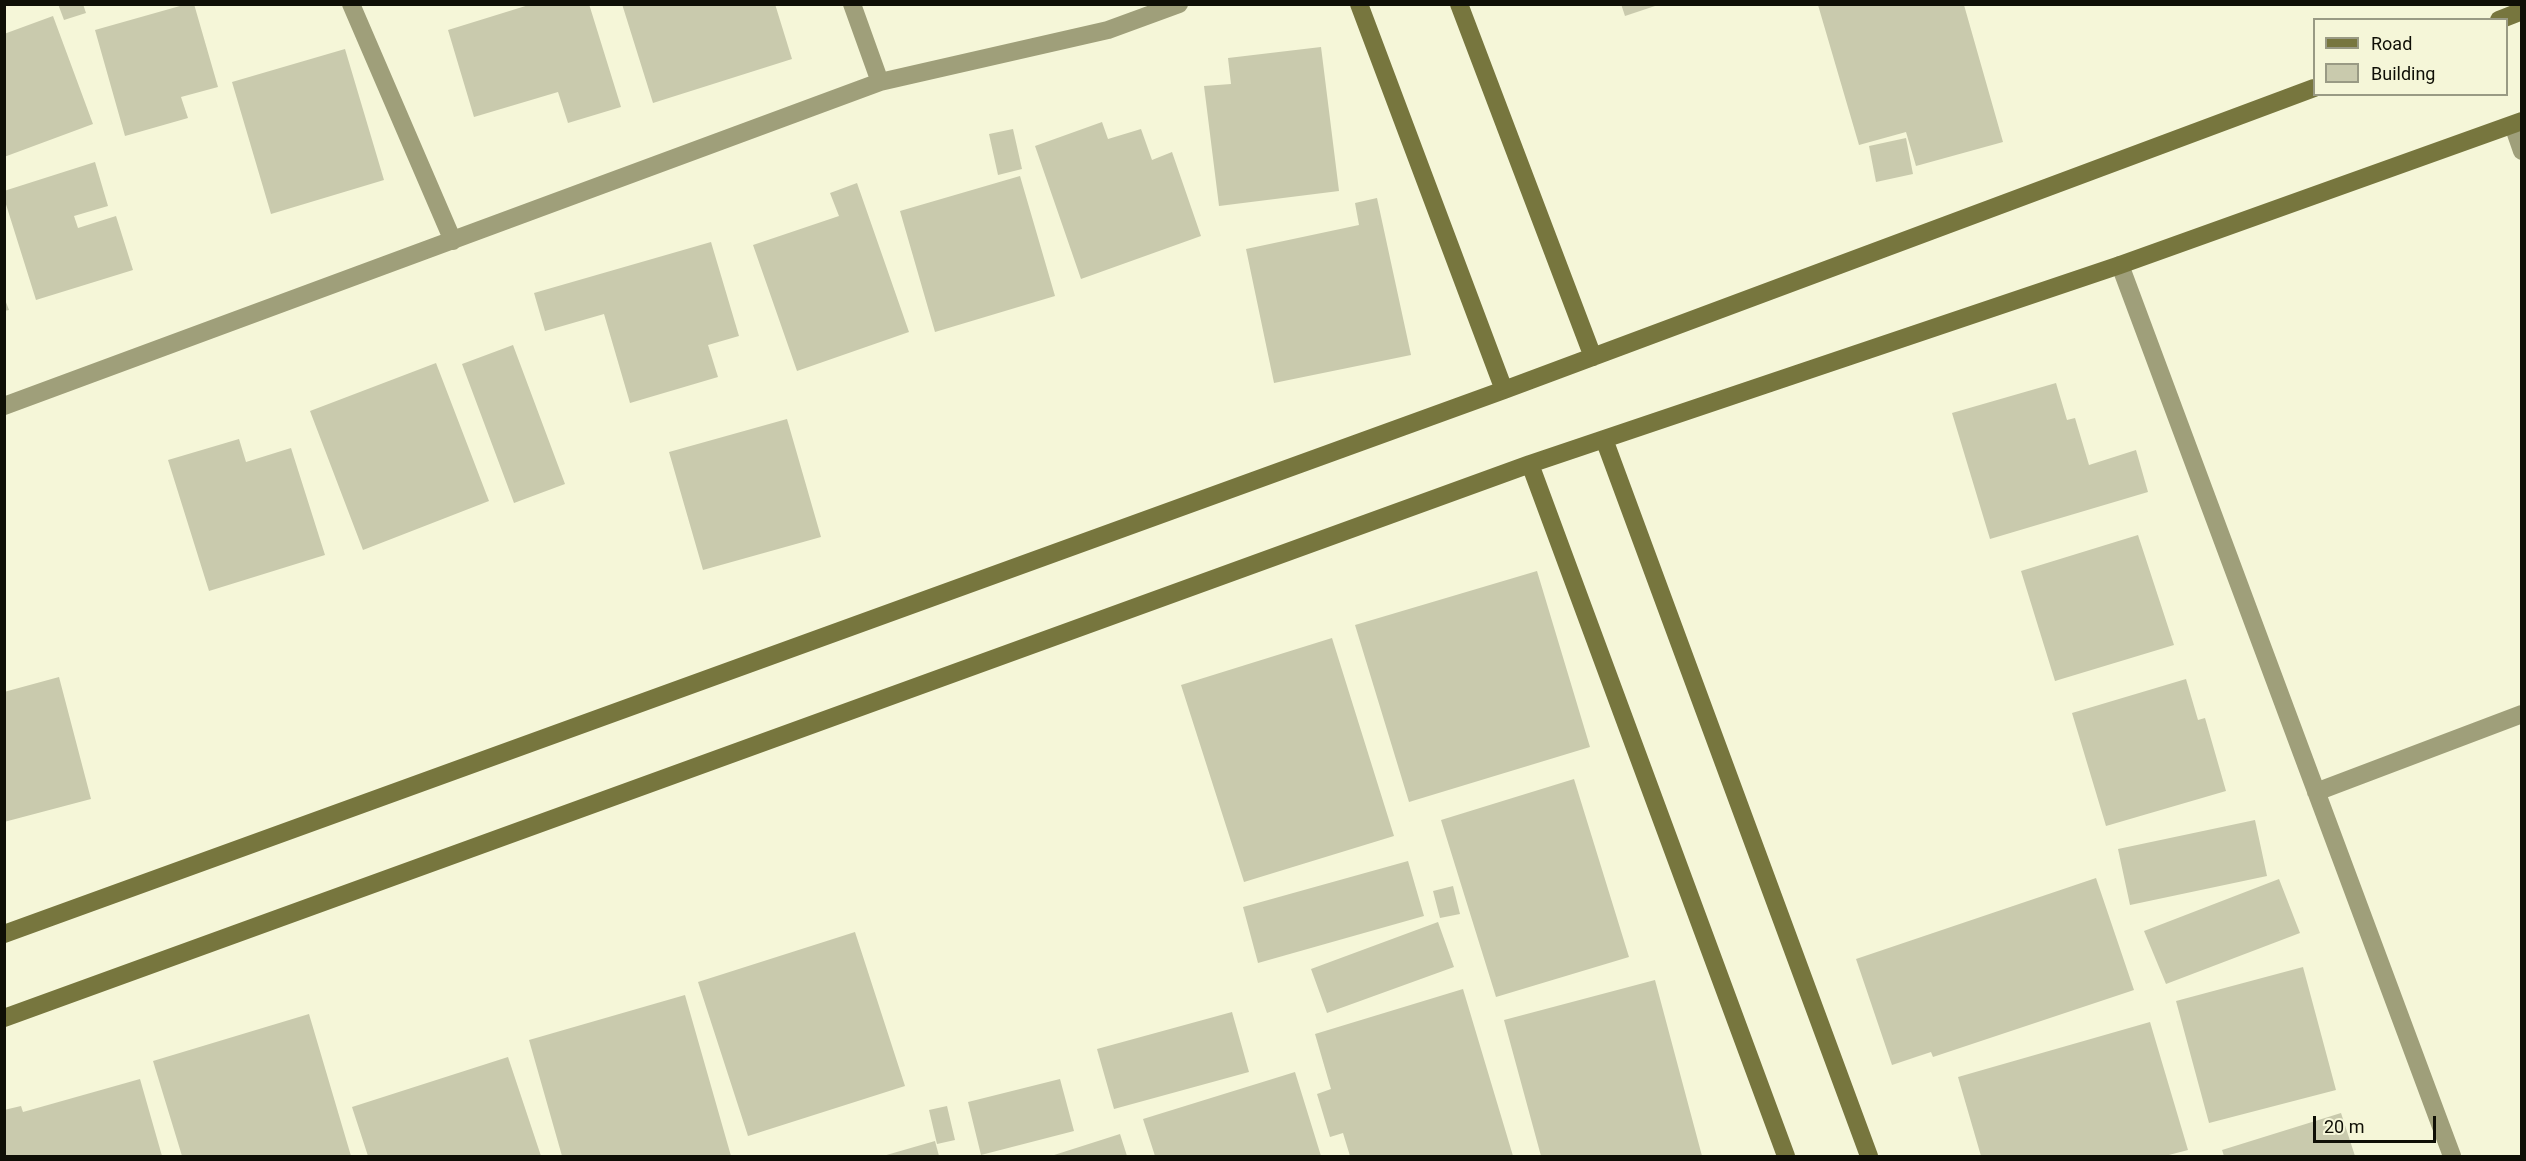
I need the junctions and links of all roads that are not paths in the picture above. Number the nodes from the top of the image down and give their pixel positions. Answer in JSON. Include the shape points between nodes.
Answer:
{"nodes":[{"id":1,"x":351,"y":4,"type":"edge"},
{"id":2,"x":852,"y":4,"type":"edge"},
{"id":3,"x":1179,"y":4,"type":"edge"},
{"id":4,"x":1359,"y":4,"type":"edge"},
{"id":5,"x":1459,"y":4,"type":"edge"},
{"id":6,"x":880,"y":82,"type":"junction"},
{"id":7,"x":2313,"y":88,"type":"edge"},
{"id":8,"x":2517,"y":123,"type":"edge"},
{"id":9,"x":2522,"y":151,"type":"edge"},
{"id":10,"x":453,"y":241,"type":"junction"},
{"id":11,"x":2120,"y":265,"type":"junction"},
{"id":12,"x":1593,"y":357,"type":"junction"},
{"id":13,"x":1504,"y":390,"type":"junction"},
{"id":14,"x":4,"y":406,"type":"edge"},
{"id":15,"x":1604,"y":439,"type":"junction"},
{"id":16,"x":1530,"y":464,"type":"junction"},
{"id":17,"x":2522,"y":714,"type":"edge"},
{"id":18,"x":2316,"y":792,"type":"junction"},
{"id":19,"x":4,"y":934,"type":"edge"},
{"id":20,"x":4,"y":1018,"type":"edge"},
{"id":21,"x":1786,"y":1156,"type":"edge"},
{"id":22,"x":1869,"y":1156,"type":"edge"},
{"id":23,"x":2452,"y":1156,"type":"edge"}],
"edges":[{"from":1,"to":10,"type":"street"},
{"from":2,"to":6,"type":"street"},
{"from":3,"to":6,"type":"street","via":[[1108,30]]},
{"from":4,"to":13,"type":"street"},
{"from":5,"to":12,"type":"street"},
{"from":6,"to":10,"type":"street"},
{"from":7,"to":12,"type":"street"},
{"from":8,"to":9,"type":"street"},
{"from":8,"to":11,"type":"street"},
{"from":10,"to":14,"type":"street"},
{"from":11,"to":15,"type":"street"},
{"from":11,"to":18,"type":"street"},
{"from":12,"to":13,"type":"street"},
{"from":13,"to":19,"type":"street"},
{"from":15,"to":16,"type":"street"},
{"from":15,"to":22,"type":"street"},
{"from":16,"to":20,"type":"street"},
{"from":16,"to":21,"type":"street"},
{"from":17,"to":18,"type":"street"},
{"from":18,"to":23,"type":"street"}]}
